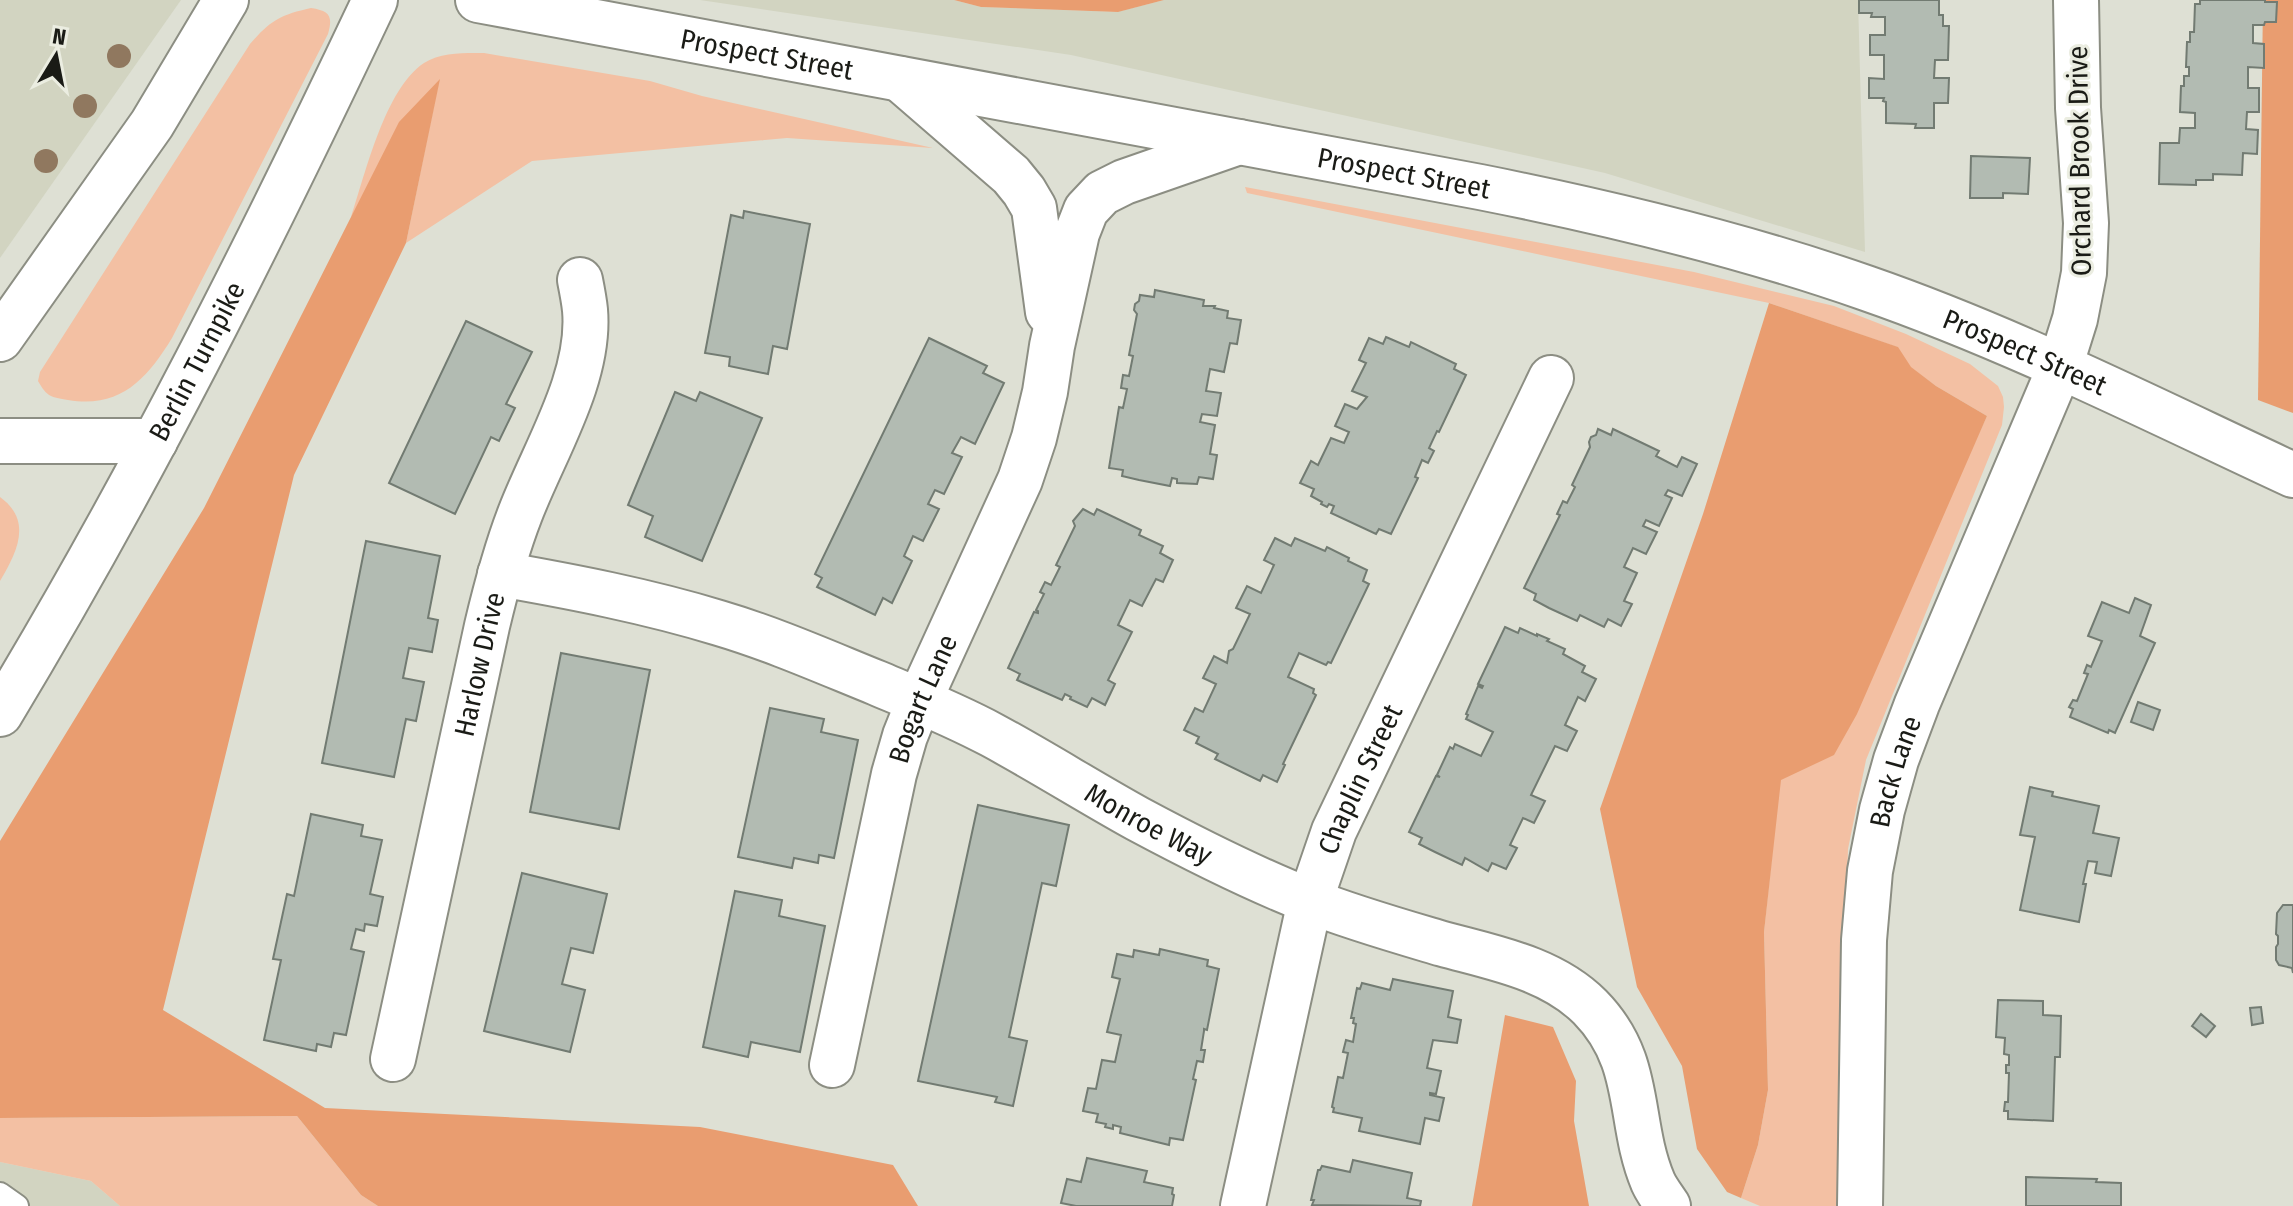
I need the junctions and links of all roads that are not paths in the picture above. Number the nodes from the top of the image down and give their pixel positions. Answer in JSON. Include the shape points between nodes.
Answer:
{"nodes":[{"id":1,"x":226,"y":0,"type":"edge"},
{"id":2,"x":375,"y":0,"type":"edge"},
{"id":3,"x":478,"y":0,"type":"edge"},
{"id":4,"x":2076,"y":0,"type":"edge"},
{"id":5,"x":900,"y":79,"type":"junction"},
{"id":6,"x":1239,"y":142,"type":"junction"},
{"id":7,"x":580,"y":280,"type":"dead end"},
{"id":8,"x":0,"y":339,"type":"edge"},
{"id":9,"x":1052,"y":346,"type":"junction"},
{"id":10,"x":2060,"y":367,"type":"junction"},
{"id":11,"x":1551,"y":378,"type":"dead end"},
{"id":12,"x":0,"y":441,"type":"edge"},
{"id":13,"x":155,"y":441,"type":"junction"},
{"id":14,"x":2293,"y":475,"type":"edge"},
{"id":15,"x":500,"y":574,"type":"junction"},
{"id":16,"x":919,"y":701,"type":"junction"},
{"id":17,"x":0,"y":714,"type":"edge"},
{"id":18,"x":1310,"y":901,"type":"junction"},
{"id":19,"x":393,"y":1059,"type":"dead end"},
{"id":20,"x":832,"y":1065,"type":"dead end"},
{"id":21,"x":0,"y":1194,"type":"edge"},
{"id":22,"x":17,"y":1206,"type":"edge"},
{"id":23,"x":1243,"y":1206,"type":"edge"},
{"id":24,"x":1668,"y":1206,"type":"edge"},
{"id":25,"x":1860,"y":1206,"type":"edge"}],
"edges":[{"from":1,"to":8,"type":"main road","via":[[152,124]]},
{"from":2,"to":13,"type":"main road","name":"Berlin Turnpike"},
{"from":3,"to":5,"type":"main road","name":"Prospect Street"},
{"from":4,"to":10,"type":"main road","name":"Orchard Brook Drive","via":[[2084,273]]},
{"from":5,"to":6,"type":"main road","name":"Prospect Street"},
{"from":5,"to":9,"type":"main road","name":"Bogart Lane","via":[[1011,175],[1034,208]]},
{"from":6,"to":9,"type":"main road","name":"Bogart Lane","via":[[1124,182],[1102,193],[1086,210]]},
{"from":6,"to":10,"type":"main road","name":"Prospect Street","via":[[1564,203],[1716,242],[1868,289]]},
{"from":7,"to":15,"type":"main road","name":"Harlow Drive","via":[[584,345],[575,385],[519,515]]},
{"from":9,"to":16,"type":"main road","name":"Bogart Lane","via":[[1020,480]]},
{"from":10,"to":14,"type":"main road","name":"Prospect Street"},
{"from":10,"to":25,"type":"main road","name":"Back Lane","via":[[1917,704],[1882,810],[1864,940]]},
{"from":11,"to":18,"type":"main road","name":"Chaplin Street","via":[[1334,831]]},
{"from":12,"to":13,"type":"main road"},
{"from":13,"to":17,"type":"main road","name":"Berlin Turnpike"},
{"from":15,"to":16,"type":"main road","name":"Monroe Way","via":[[721,623]]},
{"from":15,"to":19,"type":"main road","name":"Harlow Drive"},
{"from":16,"to":18,"type":"main road","name":"Monroe Way","via":[[990,734],[1192,847]]},
{"from":16,"to":20,"type":"main road","name":"Bogart Lane","via":[[894,774]]},
{"from":18,"to":23,"type":"main road","name":"Chaplin Street"},
{"from":18,"to":24,"type":"main road","name":"Monroe Way","via":[[1538,972],[1589,1006],[1624,1058],[1645,1157],[1654,1186]]},
{"from":21,"to":22,"type":"lane"}]}
